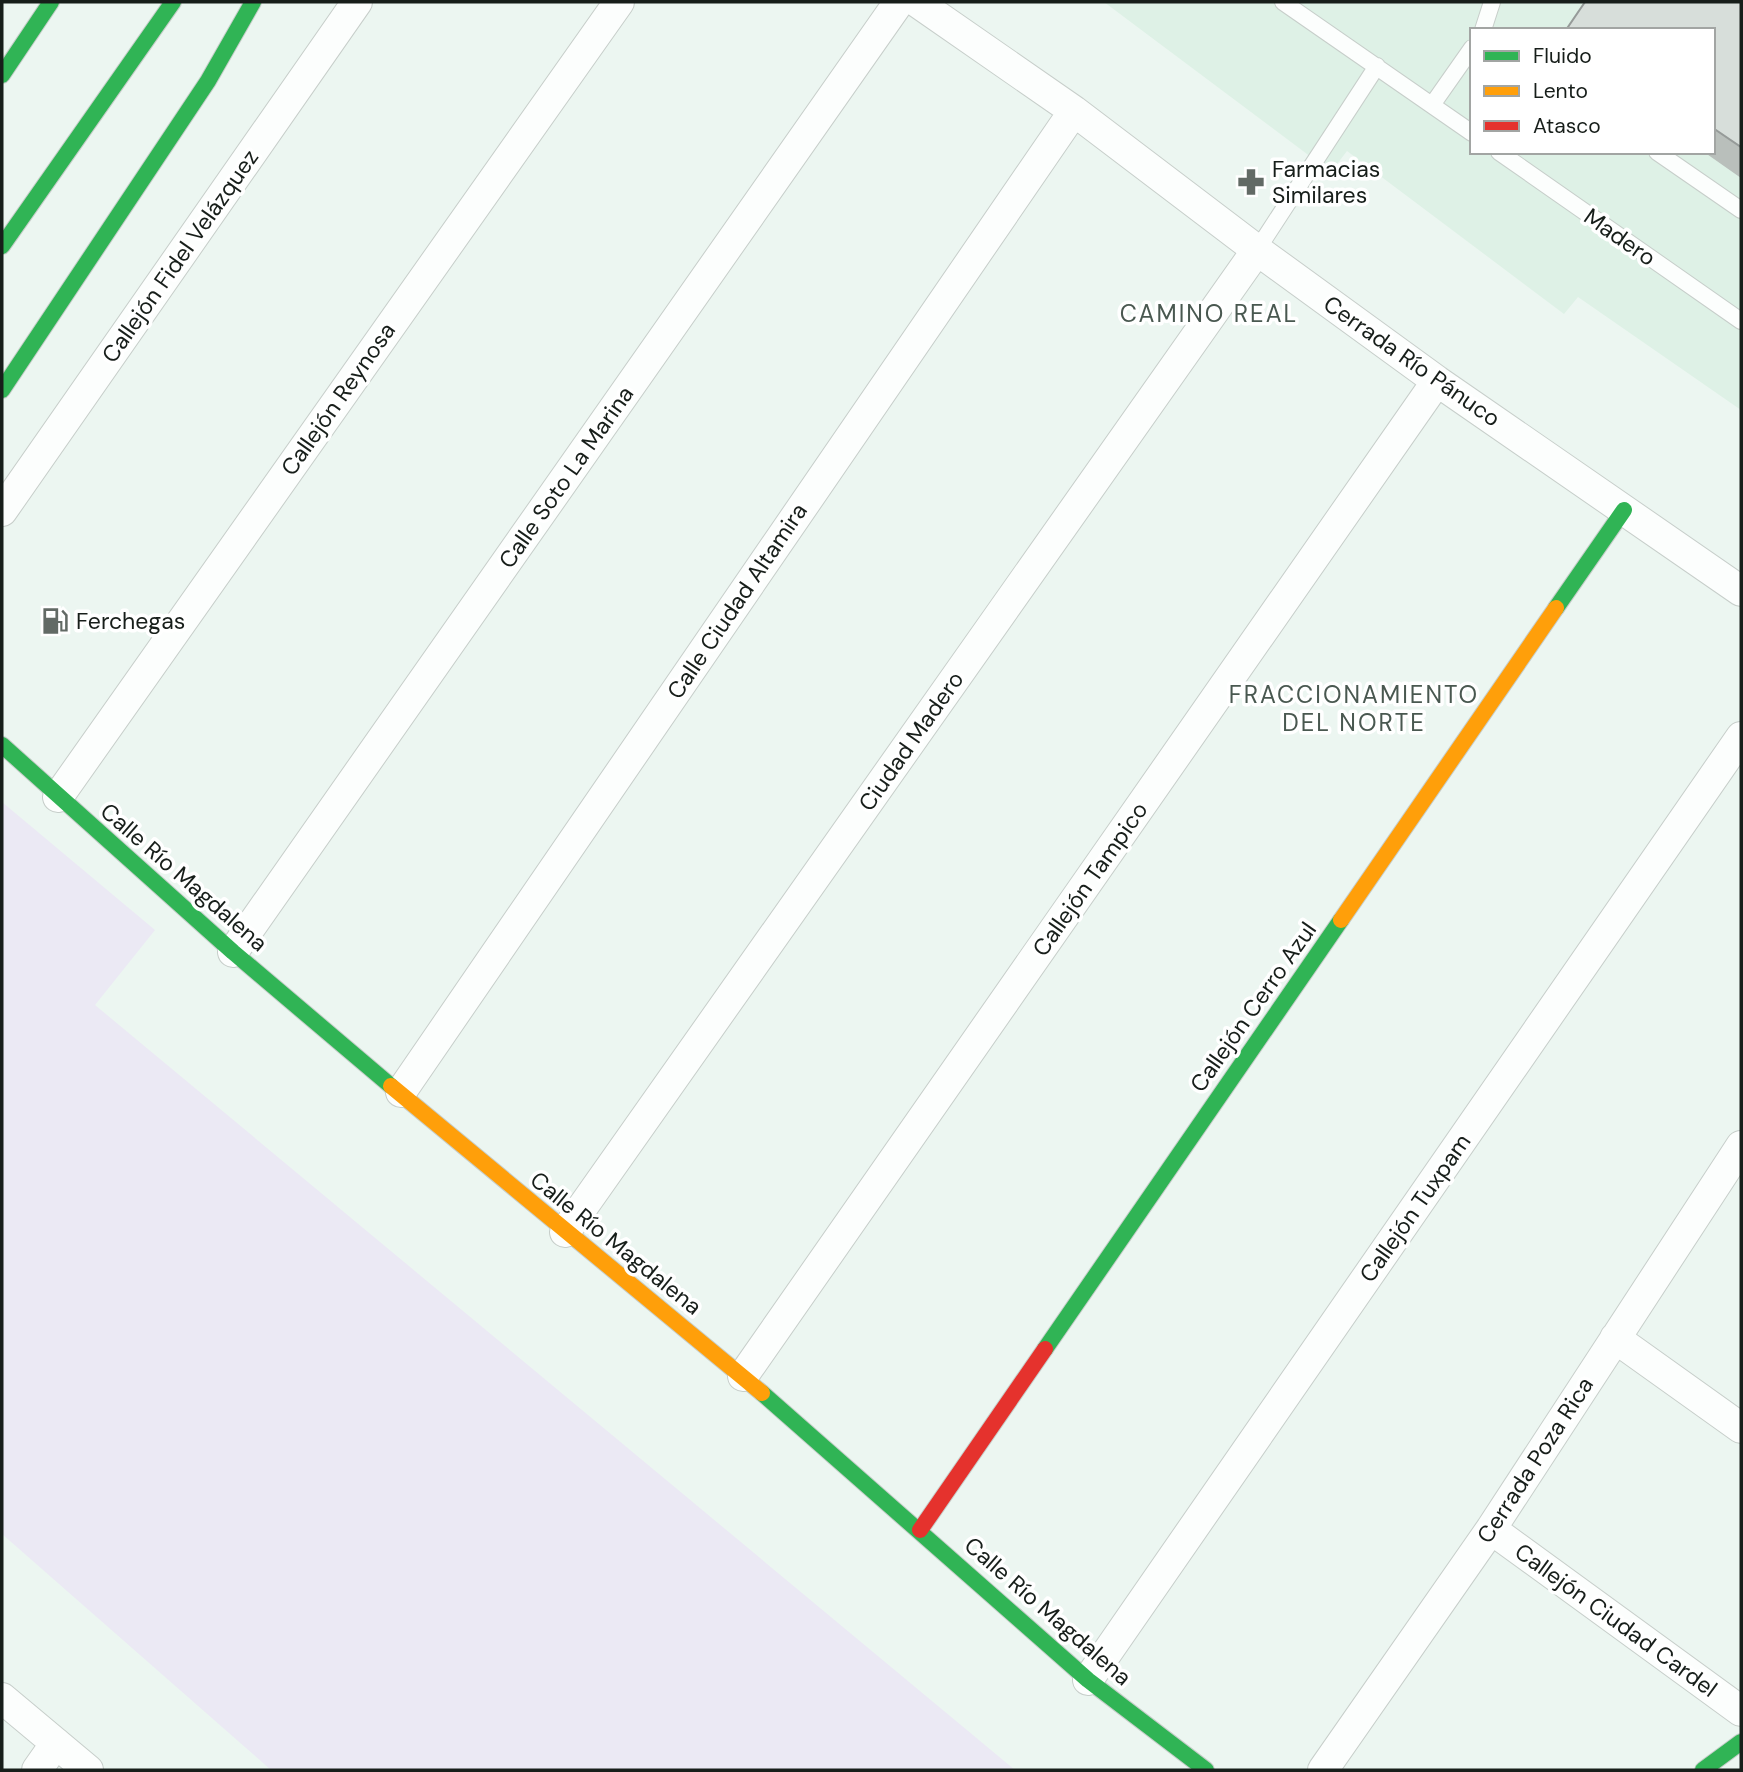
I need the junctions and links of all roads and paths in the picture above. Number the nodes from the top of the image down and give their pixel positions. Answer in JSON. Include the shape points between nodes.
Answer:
{"nodes":[{"id":1,"x":43,"y":2,"type":"edge"},
{"id":2,"x":51,"y":2,"type":"edge"},
{"id":3,"x":173,"y":2,"type":"edge"},
{"id":4,"x":253,"y":2,"type":"edge"},
{"id":5,"x":357,"y":2,"type":"edge"},
{"id":6,"x":619,"y":2,"type":"edge"},
{"id":7,"x":899,"y":2,"type":"edge"},
{"id":8,"x":917,"y":2,"type":"edge"},
{"id":9,"x":1283,"y":2,"type":"edge"},
{"id":10,"x":1492,"y":2,"type":"edge"},
{"id":11,"x":1484,"y":28,"type":"edge"},
{"id":12,"x":10,"y":34,"type":"dead end"},
{"id":13,"x":1470,"y":51,"type":"edge"},
{"id":14,"x":1377,"y":66,"type":"junction"},
{"id":15,"x":2,"y":75,"type":"edge"},
{"id":16,"x":1432,"y":105,"type":"junction"},
{"id":17,"x":1074,"y":111,"type":"junction"},
{"id":18,"x":1470,"y":132,"type":"edge"},
{"id":19,"x":1502,"y":154,"type":"edge"},
{"id":20,"x":1660,"y":154,"type":"edge"},
{"id":21,"x":1741,"y":210,"type":"edge"},
{"id":22,"x":2,"y":247,"type":"edge"},
{"id":23,"x":1256,"y":250,"type":"junction"},
{"id":24,"x":1741,"y":321,"type":"edge"},
{"id":25,"x":1437,"y":381,"type":"junction"},
{"id":26,"x":2,"y":390,"type":"edge"},
{"id":27,"x":2,"y":510,"type":"edge"},
{"id":28,"x":1624,"y":510,"type":"junction"},
{"id":29,"x":1741,"y":592,"type":"edge"},
{"id":30,"x":1741,"y":737,"type":"edge"},
{"id":31,"x":2,"y":745,"type":"edge"},
{"id":32,"x":58,"y":797,"type":"junction"},
{"id":33,"x":233,"y":952,"type":"junction"},
{"id":34,"x":401,"y":1092,"type":"junction"},
{"id":35,"x":1740,"y":1149,"type":"edge"},
{"id":36,"x":565,"y":1232,"type":"junction"},
{"id":37,"x":1615,"y":1338,"type":"junction"},
{"id":38,"x":743,"y":1376,"type":"junction"},
{"id":39,"x":1741,"y":1428,"type":"edge"},
{"id":40,"x":1491,"y":1529,"type":"junction"},
{"id":41,"x":920,"y":1530,"type":"junction"},
{"id":42,"x":1088,"y":1680,"type":"junction"},
{"id":43,"x":2,"y":1698,"type":"edge"},
{"id":44,"x":1741,"y":1711,"type":"edge"},
{"id":45,"x":1741,"y":1742,"type":"edge"},
{"id":46,"x":56,"y":1744,"type":"junction"},
{"id":47,"x":37,"y":1770,"type":"edge"},
{"id":48,"x":88,"y":1770,"type":"edge"},
{"id":49,"x":1206,"y":1770,"type":"edge"},
{"id":50,"x":1323,"y":1770,"type":"edge"},
{"id":51,"x":1703,"y":1770,"type":"edge"}],
"edges":[{"from":1,"to":12,"type":"main road"},
{"from":2,"to":15,"type":"main road"},
{"from":3,"to":22,"type":"main road"},
{"from":4,"to":26,"type":"main road","via":[[208,80]]},
{"from":5,"to":27,"type":"street","name":"Callejón Fidel Velázquez"},
{"from":6,"to":32,"type":"street","name":"Callejón Reynosa"},
{"from":7,"to":33,"type":"street","name":"Calle Soto La Marina"},
{"from":8,"to":17,"type":"street","name":"Cerrada Río Pánuco"},
{"from":9,"to":14,"type":"lane"},
{"from":10,"to":11,"type":"lane"},
{"from":13,"to":16,"type":"lane"},
{"from":14,"to":16,"type":"lane"},
{"from":14,"to":23,"type":"lane"},
{"from":16,"to":18,"type":"lane"},
{"from":17,"to":23,"type":"street","name":"Cerrada Río Pánuco"},
{"from":17,"to":34,"type":"street","name":"Calle Ciudad Altamira"},
{"from":19,"to":24,"type":"lane","name":"Madero"},
{"from":20,"to":21,"type":"lane"},
{"from":23,"to":25,"type":"street","name":"Cerrada Río Pánuco"},
{"from":23,"to":36,"type":"street","name":"Ciudad Madero"},
{"from":25,"to":28,"type":"street","name":"Cerrada Río Pánuco"},
{"from":25,"to":38,"type":"street","name":"Callejón Tampico"},
{"from":28,"to":29,"type":"street","name":"Cerrada Río Pánuco"},
{"from":28,"to":41,"type":"main road","name":"Callejón Cerro Azul"},
{"from":30,"to":42,"type":"street","name":"Callejón Tuxpam"},
{"from":31,"to":32,"type":"main road","name":"Calle Río Magdalena"},
{"from":32,"to":33,"type":"main road","name":"Calle Río Magdalena"},
{"from":33,"to":34,"type":"main road","name":"Calle Río Magdalena"},
{"from":34,"to":36,"type":"main road","name":"Calle Río Magdalena"},
{"from":35,"to":37,"type":"street","name":"Cerrada Poza Rica"},
{"from":36,"to":38,"type":"main road","name":"Calle Río Magdalena"},
{"from":37,"to":39,"type":"street"},
{"from":37,"to":40,"type":"street","name":"Cerrada Poza Rica"},
{"from":38,"to":41,"type":"main road","name":"Calle Río Magdalena"},
{"from":40,"to":44,"type":"street","name":"Callejón Ciudad Cardel"},
{"from":40,"to":50,"type":"street","name":"Cerrada Poza Rica"},
{"from":41,"to":42,"type":"main road","name":"Calle Río Magdalena"},
{"from":42,"to":49,"type":"main road","name":"Calle Río Magdalena"},
{"from":43,"to":46,"type":"street"},
{"from":45,"to":51,"type":"main road"},
{"from":46,"to":47,"type":"street"},
{"from":46,"to":48,"type":"street"}]}
